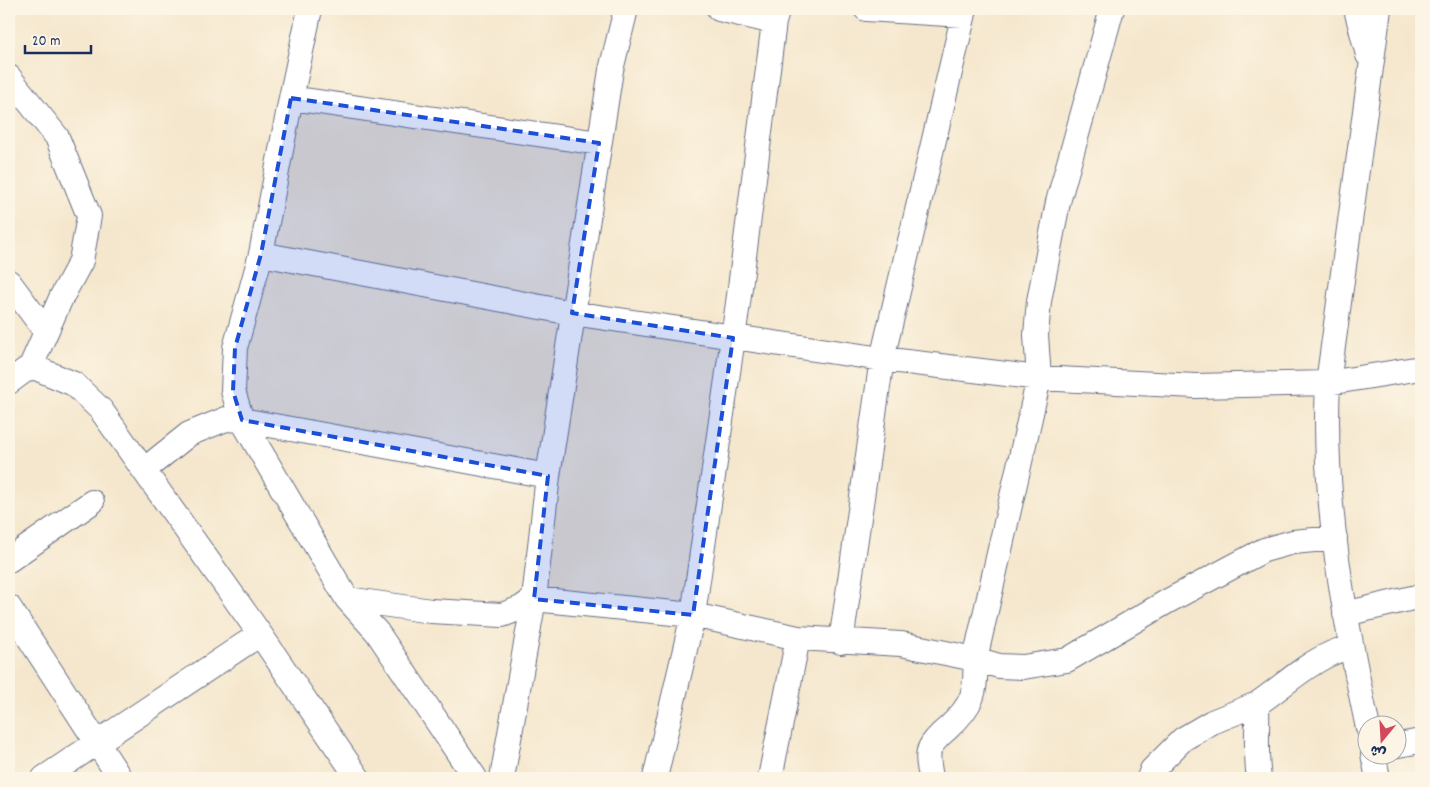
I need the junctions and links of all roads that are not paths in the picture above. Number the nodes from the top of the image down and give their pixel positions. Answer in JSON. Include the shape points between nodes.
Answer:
{"nodes":[{"id":1,"x":310,"y":9,"type":"edge"},
{"id":2,"x":626,"y":9,"type":"edge"},
{"id":3,"x":719,"y":9,"type":"edge"},
{"id":4,"x":866,"y":9,"type":"edge"},
{"id":5,"x":1112,"y":9,"type":"edge"},
{"id":6,"x":1356,"y":9,"type":"edge"},
{"id":7,"x":1379,"y":9,"type":"edge"},
{"id":8,"x":964,"y":12,"type":"edge"},
{"id":9,"x":776,"y":15,"type":"edge"},
{"id":10,"x":1371,"y":67,"type":"junction"},
{"id":11,"x":9,"y":76,"type":"edge"},
{"id":12,"x":290,"y":98,"type":"junction"},
{"id":13,"x":599,"y":143,"type":"junction"},
{"id":14,"x":260,"y":254,"type":"junction"},
{"id":15,"x":9,"y":282,"type":"edge"},
{"id":16,"x":572,"y":313,"type":"junction"},
{"id":17,"x":46,"y":332,"type":"junction"},
{"id":18,"x":733,"y":338,"type":"junction"},
{"id":19,"x":882,"y":359,"type":"junction"},
{"id":20,"x":31,"y":366,"type":"junction"},
{"id":21,"x":1421,"y":368,"type":"edge"},
{"id":22,"x":1039,"y":378,"type":"junction"},
{"id":23,"x":9,"y":382,"type":"edge"},
{"id":24,"x":1328,"y":383,"type":"junction"},
{"id":25,"x":242,"y":420,"type":"junction"},
{"id":26,"x":144,"y":470,"type":"junction"},
{"id":27,"x":548,"y":476,"type":"junction"},
{"id":28,"x":92,"y":502,"type":"dead end"},
{"id":29,"x":1335,"y":538,"type":"junction"},
{"id":30,"x":9,"y":560,"type":"edge"},
{"id":31,"x":1421,"y":596,"type":"edge"},
{"id":32,"x":347,"y":599,"type":"junction"},
{"id":33,"x":534,"y":599,"type":"junction"},
{"id":34,"x":9,"y":607,"type":"edge"},
{"id":35,"x":1345,"y":614,"type":"junction"},
{"id":36,"x":693,"y":615,"type":"junction"},
{"id":37,"x":260,"y":634,"type":"junction"},
{"id":38,"x":798,"y":638,"type":"junction"},
{"id":39,"x":841,"y":642,"type":"junction"},
{"id":40,"x":1350,"y":647,"type":"junction"},
{"id":41,"x":976,"y":659,"type":"junction"},
{"id":42,"x":1257,"y":704,"type":"junction"},
{"id":43,"x":1365,"y":714,"type":"edge"},
{"id":44,"x":1421,"y":741,"type":"edge"},
{"id":45,"x":1408,"y":743,"type":"edge"},
{"id":46,"x":96,"y":744,"type":"junction"},
{"id":47,"x":1375,"y":764,"type":"edge"},
{"id":48,"x":44,"y":778,"type":"edge"},
{"id":49,"x":120,"y":778,"type":"edge"},
{"id":50,"x":358,"y":778,"type":"edge"},
{"id":51,"x":475,"y":778,"type":"edge"},
{"id":52,"x":502,"y":778,"type":"edge"},
{"id":53,"x":655,"y":778,"type":"edge"},
{"id":54,"x":770,"y":778,"type":"edge"},
{"id":55,"x":931,"y":778,"type":"edge"},
{"id":56,"x":1149,"y":778,"type":"edge"},
{"id":57,"x":1259,"y":778,"type":"edge"},
{"id":58,"x":1378,"y":778,"type":"edge"}],
"edges":[{"from":1,"to":12,"type":"street"},
{"from":2,"to":13,"type":"street","via":[[611,70]]},
{"from":3,"to":9,"type":"street"},
{"from":4,"to":8,"type":"street"},
{"from":5,"to":22,"type":"street","via":[[1058,202],[1039,301],[1036,335]]},
{"from":6,"to":10,"type":"street"},
{"from":7,"to":10,"type":"street"},
{"from":8,"to":19,"type":"street"},
{"from":9,"to":18,"type":"street"},
{"from":10,"to":24,"type":"street"},
{"from":11,"to":17,"type":"street","via":[[57,137],[89,216],[81,261]]},
{"from":12,"to":13,"type":"street"},
{"from":12,"to":14,"type":"street"},
{"from":13,"to":16,"type":"street"},
{"from":14,"to":16,"type":"street"},
{"from":14,"to":25,"type":"street","via":[[235,348],[233,391]]},
{"from":15,"to":17,"type":"street"},
{"from":16,"to":18,"type":"street"},
{"from":16,"to":27,"type":"street"},
{"from":17,"to":20,"type":"street"},
{"from":18,"to":19,"type":"street"},
{"from":18,"to":36,"type":"street"},
{"from":19,"to":22,"type":"street"},
{"from":19,"to":39,"type":"street"},
{"from":20,"to":23,"type":"street"},
{"from":20,"to":26,"type":"street","via":[[74,384],[101,410]]},
{"from":21,"to":24,"type":"street"},
{"from":22,"to":24,"type":"street","via":[[1195,386]]},
{"from":22,"to":41,"type":"street"},
{"from":24,"to":29,"type":"street","via":[[1326,448]]},
{"from":25,"to":26,"type":"street","via":[[226,419],[189,434]]},
{"from":25,"to":27,"type":"street"},
{"from":25,"to":32,"type":"street"},
{"from":26,"to":37,"type":"street"},
{"from":27,"to":33,"type":"street"},
{"from":28,"to":30,"type":"street"},
{"from":29,"to":35,"type":"street"},
{"from":29,"to":41,"type":"street","via":[[1293,542],[1264,550],[1067,660],[1023,667],[999,666]]},
{"from":31,"to":35,"type":"street"},
{"from":32,"to":33,"type":"street","via":[[431,611],[502,615]]},
{"from":32,"to":51,"type":"street","via":[[377,632]]},
{"from":33,"to":36,"type":"street"},
{"from":33,"to":52,"type":"street"},
{"from":34,"to":46,"type":"street"},
{"from":35,"to":40,"type":"street"},
{"from":36,"to":38,"type":"street"},
{"from":36,"to":53,"type":"street"},
{"from":37,"to":46,"type":"street"},
{"from":37,"to":50,"type":"street"},
{"from":38,"to":39,"type":"street"},
{"from":38,"to":54,"type":"street"},
{"from":39,"to":41,"type":"street","via":[[901,644]]},
{"from":40,"to":42,"type":"street","via":[[1328,654]]},
{"from":40,"to":43,"type":"street"},
{"from":41,"to":55,"type":"street","via":[[973,695],[964,713],[930,748]]},
{"from":42,"to":56,"type":"street","via":[[1212,722],[1183,739],[1152,770]]},
{"from":42,"to":57,"type":"street","via":[[1255,743]]},
{"from":44,"to":45,"type":"street"},
{"from":46,"to":48,"type":"street"},
{"from":46,"to":49,"type":"street"},
{"from":47,"to":58,"type":"street"}]}
